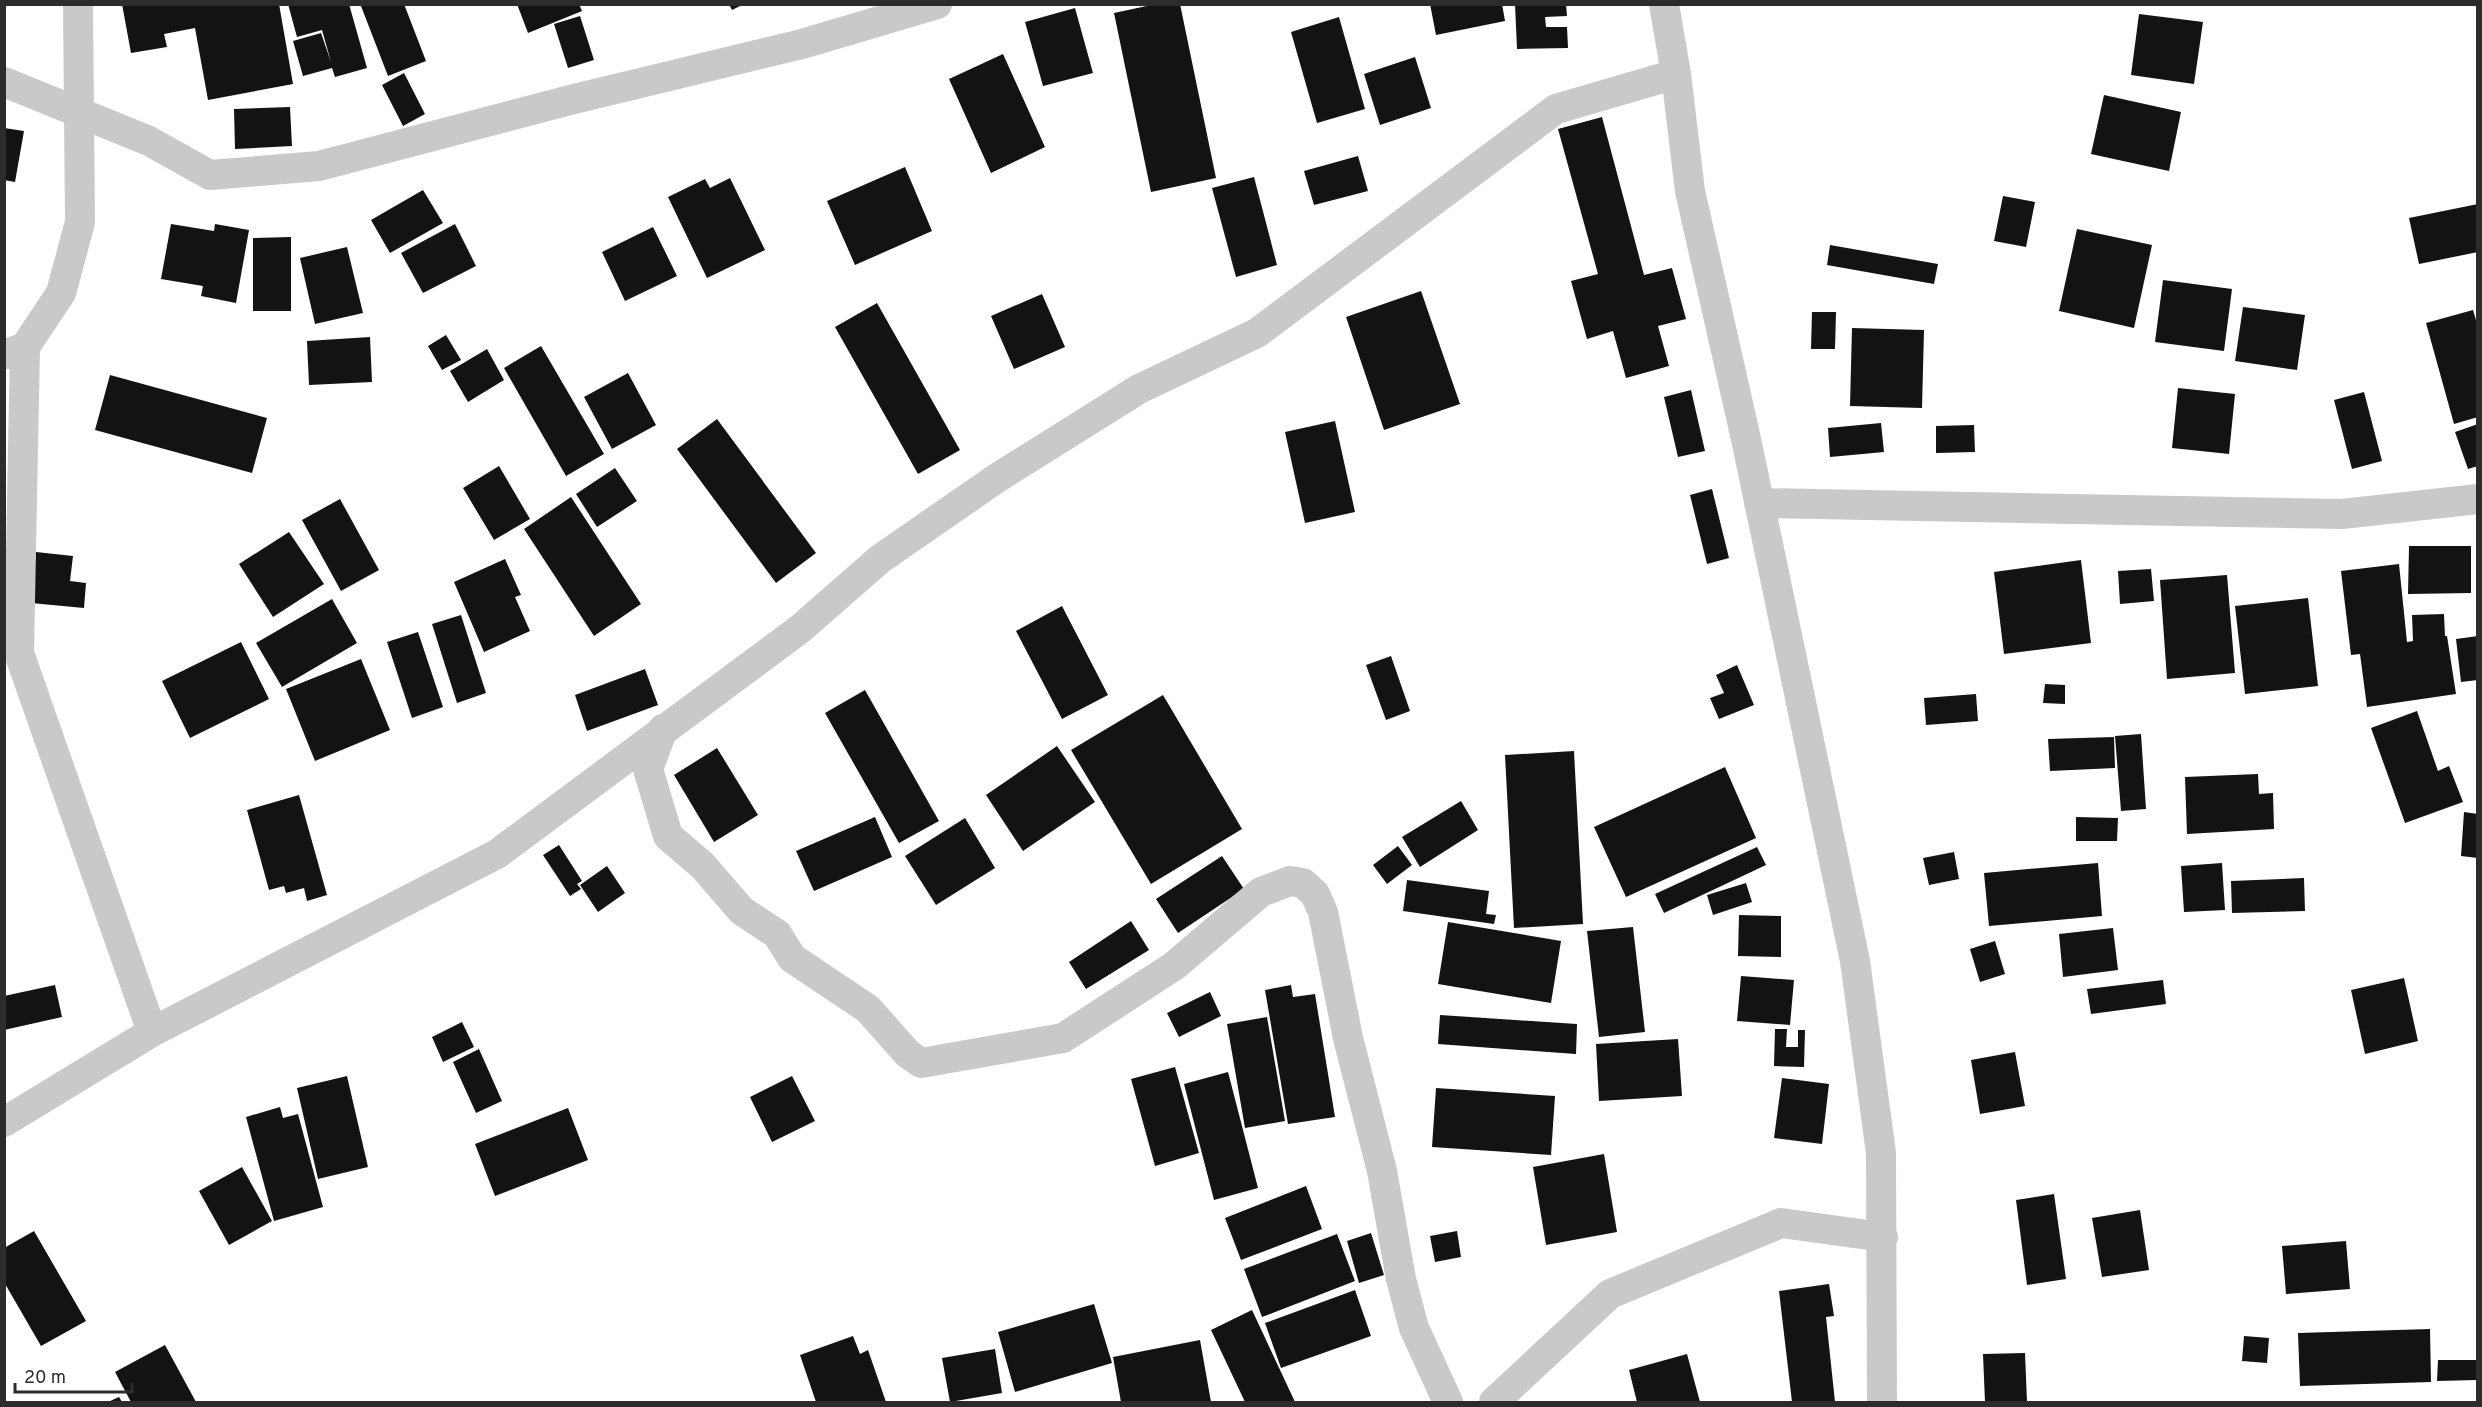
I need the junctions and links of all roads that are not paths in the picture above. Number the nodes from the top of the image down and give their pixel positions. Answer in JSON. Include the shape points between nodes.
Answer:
{"nodes":[{"id":1,"x":78,"y":4,"type":"edge"},
{"id":2,"x":937,"y":4,"type":"edge"},
{"id":3,"x":1664,"y":4,"type":"edge"},
{"id":4,"x":1676,"y":74,"type":"junction"},
{"id":5,"x":4,"y":82,"type":"edge"},
{"id":6,"x":79,"y":111,"type":"junction"},
{"id":7,"x":15,"y":351,"type":"edge"},
{"id":8,"x":2478,"y":499,"type":"edge"},
{"id":9,"x":1759,"y":503,"type":"junction"},
{"id":10,"x":663,"y":729,"type":"junction"},
{"id":11,"x":152,"y":1032,"type":"junction"},
{"id":12,"x":4,"y":1122,"type":"edge"},
{"id":13,"x":1882,"y":1237,"type":"junction"},
{"id":14,"x":1448,"y":1402,"type":"edge"},
{"id":15,"x":1494,"y":1402,"type":"edge"},
{"id":16,"x":1882,"y":1402,"type":"edge"}],
"edges":[{"from":1,"to":6,"type":"street"},
{"from":2,"to":6,"type":"street","via":[[802,44],[319,166],[210,175],[148,141]]},
{"from":3,"to":4,"type":"street"},
{"from":4,"to":9,"type":"street","via":[[1690,191]]},
{"from":4,"to":10,"type":"street","via":[[1556,109],[1257,333],[1139,389],[997,478],[880,559],[800,629]]},
{"from":5,"to":6,"type":"street"},
{"from":6,"to":7,"type":"street","via":[[80,222],[61,293]]},
{"from":7,"to":11,"type":"street","via":[[19,653]]},
{"from":8,"to":9,"type":"street","via":[[2342,514]]},
{"from":9,"to":13,"type":"street","via":[[1855,961],[1881,1153]]},
{"from":10,"to":11,"type":"street","via":[[496,854]]},
{"from":10,"to":14,"type":"street","via":[[648,769],[668,836],[702,865],[742,911],[777,934],[792,958],[868,1009],[921,1063],[1063,1038],[1174,966],[1261,892],[1290,881],[1303,884],[1315,894],[1323,912],[1348,1038],[1382,1171],[1401,1279],[1414,1328]]},
{"from":11,"to":12,"type":"street"},
{"from":13,"to":15,"type":"street","via":[[1781,1223],[1610,1294]]},
{"from":13,"to":16,"type":"street"}]}
